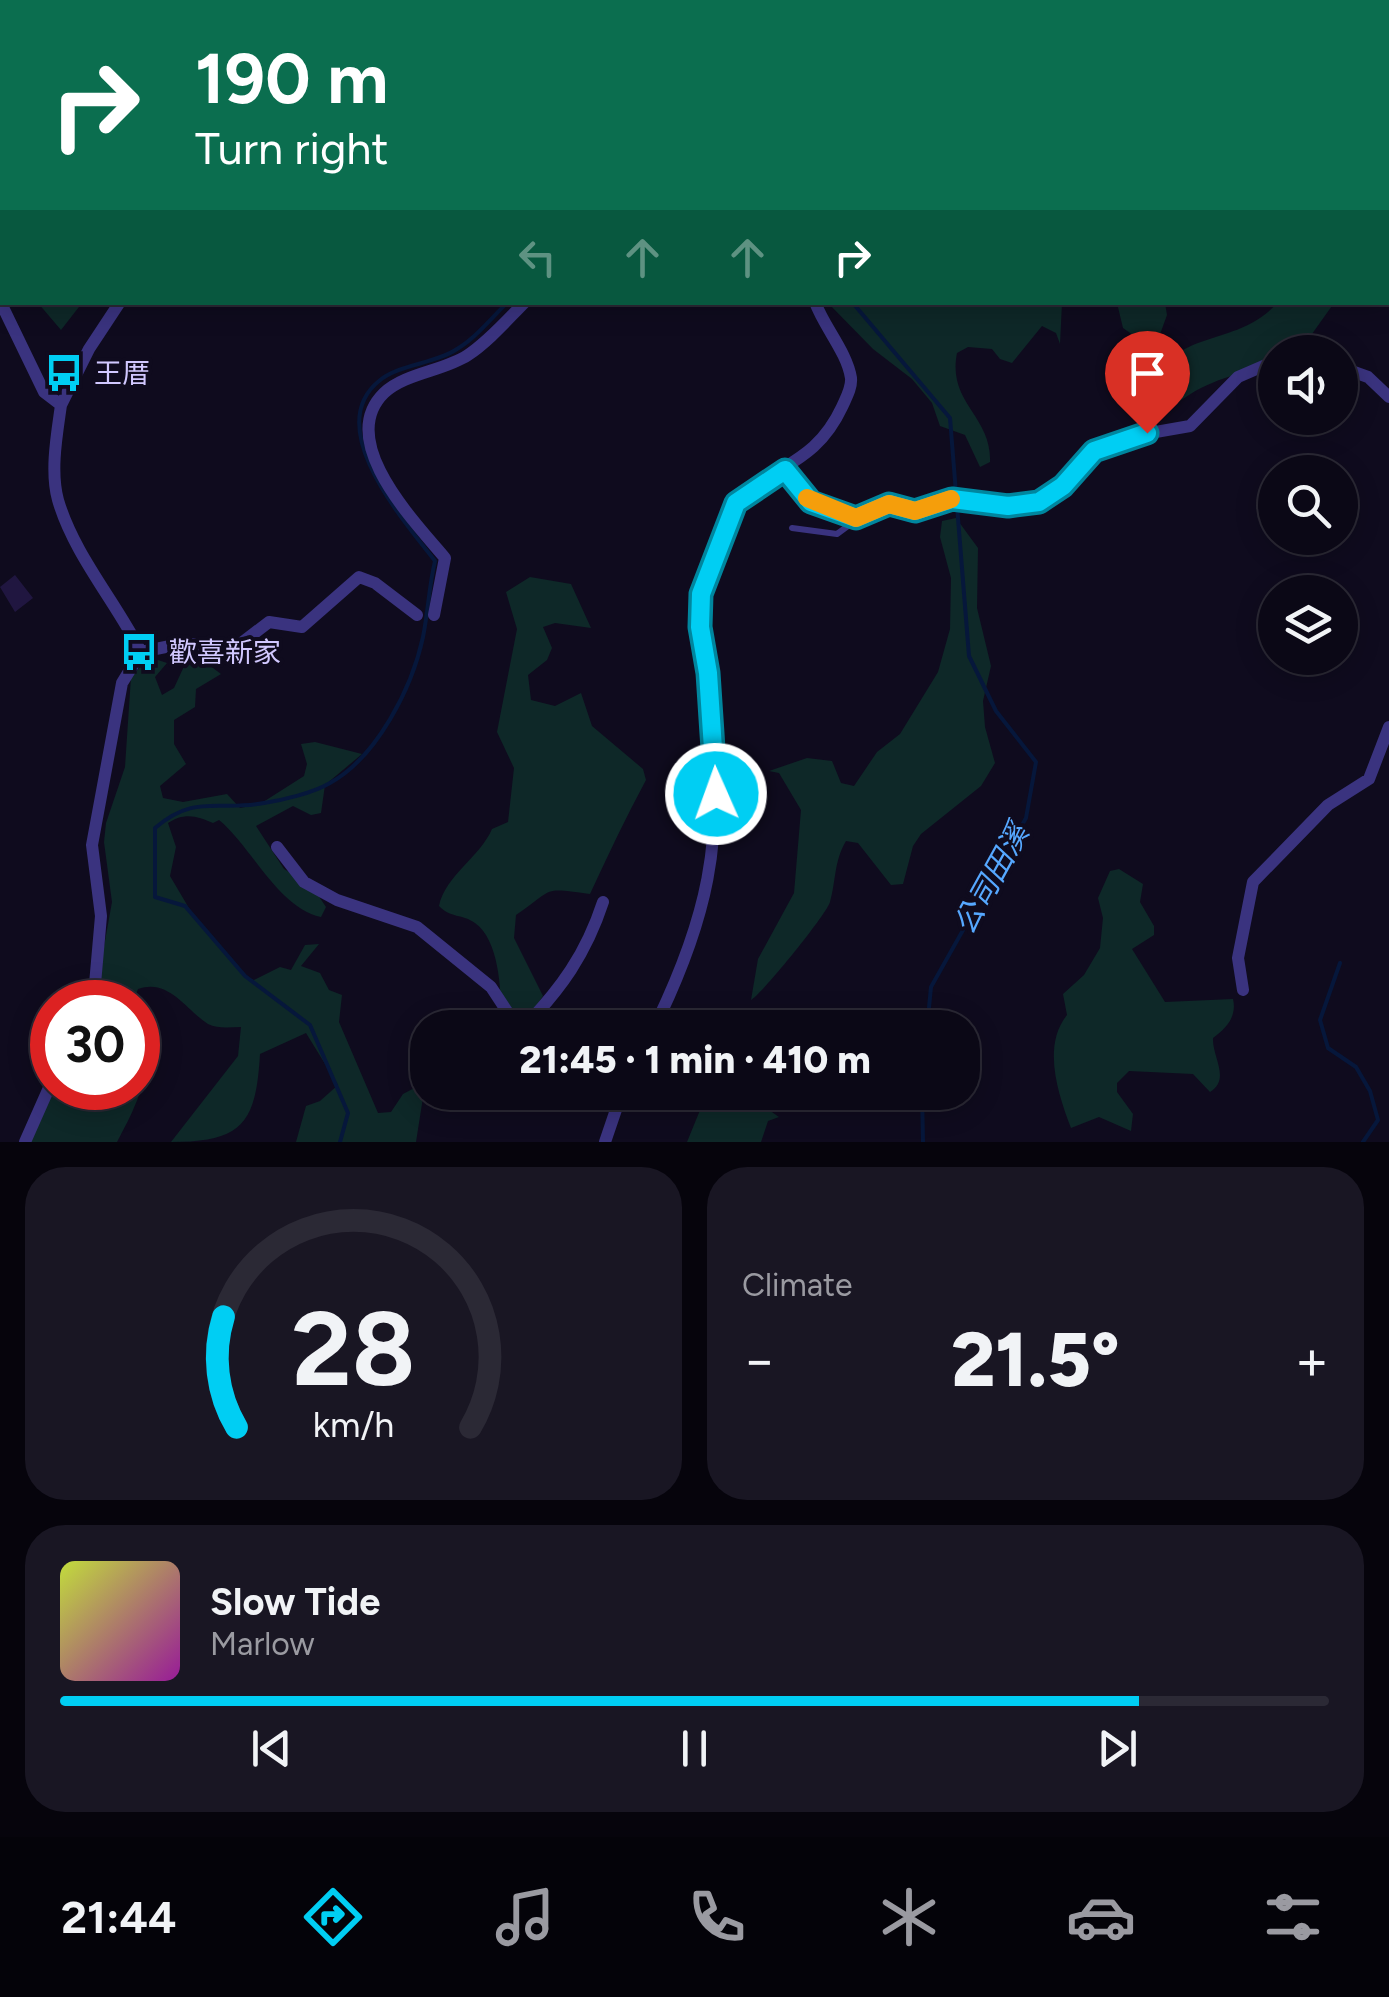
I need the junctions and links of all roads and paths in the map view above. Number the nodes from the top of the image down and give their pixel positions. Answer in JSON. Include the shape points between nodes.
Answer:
{"nodes":[{"id":1,"x":1,"y":305,"type":"edge"},
{"id":2,"x":118,"y":305,"type":"edge"},
{"id":3,"x":522,"y":305,"type":"edge"},
{"id":4,"x":817,"y":305,"type":"edge"},
{"id":5,"x":1258,"y":368,"type":"edge"},
{"id":6,"x":1358,"y":373,"type":"edge"},
{"id":7,"x":1389,"y":397,"type":"edge"},
{"id":8,"x":62,"y":405,"type":"junction"},
{"id":9,"x":785,"y":470,"type":"junction"},
{"id":10,"x":865,"y":514,"type":"junction"},
{"id":11,"x":792,"y":528,"type":"dead end"},
{"id":12,"x":418,"y":615,"type":"joint"},
{"id":13,"x":434,"y":615,"type":"joint"},
{"id":14,"x":141,"y":652,"type":"junction"},
{"id":15,"x":1389,"y":727,"type":"edge"},
{"id":16,"x":277,"y":847,"type":"dead end"},
{"id":17,"x":602,"y":902,"type":"dead end"},
{"id":18,"x":95,"y":980,"type":"edge"},
{"id":19,"x":1244,"y":990,"type":"dead end"},
{"id":20,"x":508,"y":1010,"type":"edge"},
{"id":21,"x":539,"y":1010,"type":"edge"},
{"id":22,"x":663,"y":1010,"type":"edge"},
{"id":23,"x":38,"y":1110,"type":"edge"},
{"id":24,"x":613,"y":1110,"type":"edge"},
{"id":25,"x":24,"y":1142,"type":"edge"},
{"id":26,"x":605,"y":1142,"type":"edge"}],
"edges":[{"from":1,"to":8,"type":"street","via":[[44,392]]},
{"from":2,"to":8,"type":"street"},
{"from":3,"to":13,"type":"street","via":[[468,355],[386,391],[374,406],[368,437],[385,484],[445,558]]},
{"from":4,"to":9,"type":"street","via":[[851,378],[849,393],[810,452]]},
{"from":5,"to":10,"type":"street","via":[[1238,377],[1190,426],[1127,437],[1094,451],[1039,502],[1008,506],[952,499],[915,511],[889,504]]},
{"from":6,"to":7,"type":"street"},
{"from":8,"to":14,"type":"street","via":[[58,499]]},
{"from":9,"to":10,"type":"street","via":[[811,502],[856,518]]},
{"from":9,"to":22,"type":"street","via":[[736,503],[701,594],[716,764],[715,855],[686,964]]},
{"from":10,"to":11,"type":"lane","via":[[837,534]]},
{"from":12,"to":13,"type":"lane"},
{"from":12,"to":14,"type":"street","via":[[360,577],[302,627],[269,622],[231,652],[185,644]]},
{"from":14,"to":18,"type":"street","via":[[122,683],[92,845],[101,916]]},
{"from":15,"to":19,"type":"street","via":[[1369,779],[1328,806],[1253,882],[1238,958]]},
{"from":16,"to":20,"type":"street","via":[[304,882],[417,927],[491,987]]},
{"from":17,"to":21,"type":"street","via":[[588,946]]},
{"from":23,"to":25,"type":"street"},
{"from":24,"to":26,"type":"street"}]}
